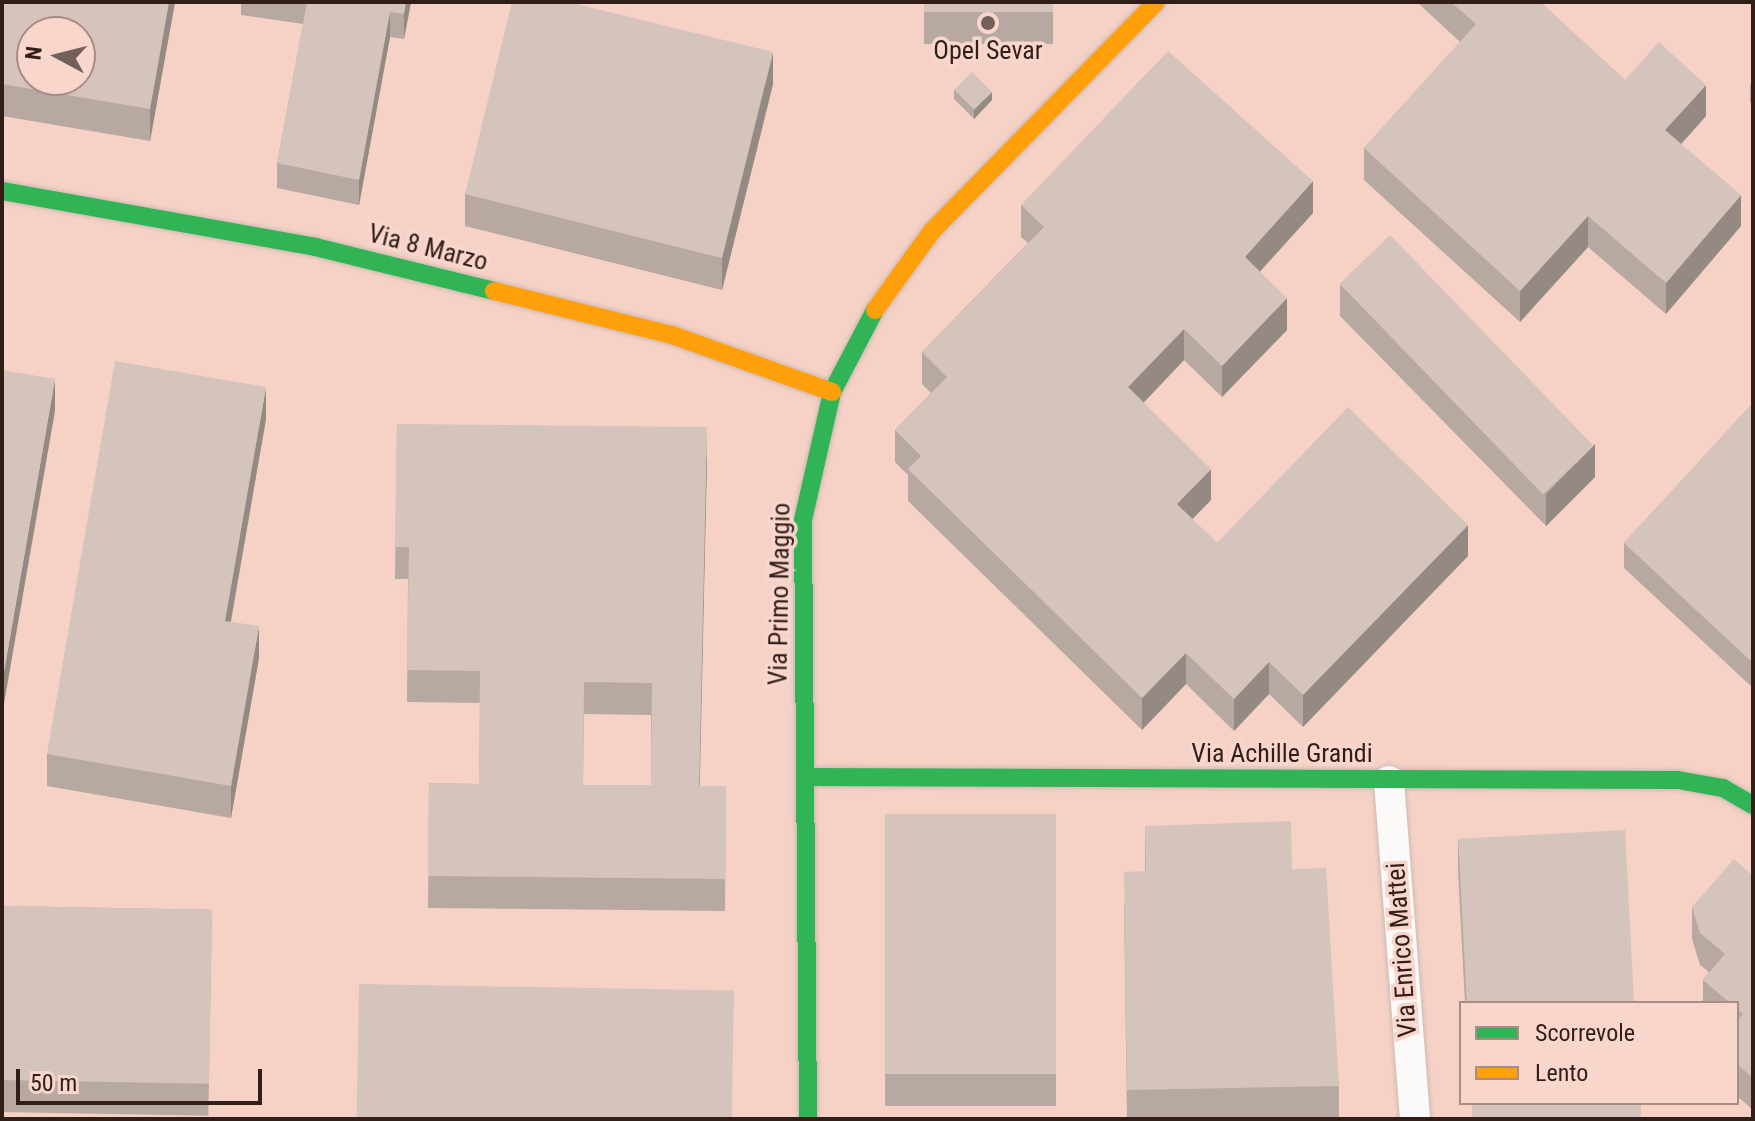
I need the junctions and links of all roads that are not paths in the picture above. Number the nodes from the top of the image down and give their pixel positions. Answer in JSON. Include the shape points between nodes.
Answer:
{"nodes":[{"id":1,"x":1156,"y":2,"type":"edge"},
{"id":2,"x":2,"y":191,"type":"edge"},
{"id":3,"x":832,"y":392,"type":"junction"},
{"id":4,"x":805,"y":777,"type":"junction"},
{"id":5,"x":1389,"y":781,"type":"junction"},
{"id":6,"x":1753,"y":805,"type":"edge"},
{"id":7,"x":808,"y":1119,"type":"edge"},
{"id":8,"x":1415,"y":1119,"type":"edge"}],
"edges":[{"from":1,"to":3,"type":"street","name":"Via Primo Maggio","via":[[932,231],[863,324]]},
{"from":2,"to":3,"type":"street","name":"Via 8 Marzo","via":[[315,247],[672,335]]},
{"from":3,"to":4,"type":"street","name":"Via Primo Maggio","via":[[803,520]]},
{"from":4,"to":5,"type":"street","name":"Via Achille Grandi"},
{"from":4,"to":7,"type":"street","name":"Via Primo Maggio"},
{"from":5,"to":6,"type":"street","name":"Via Achille Grandi","via":[[1678,780],[1723,788]]},
{"from":5,"to":8,"type":"street","name":"Via Enrico Mattei"}]}
